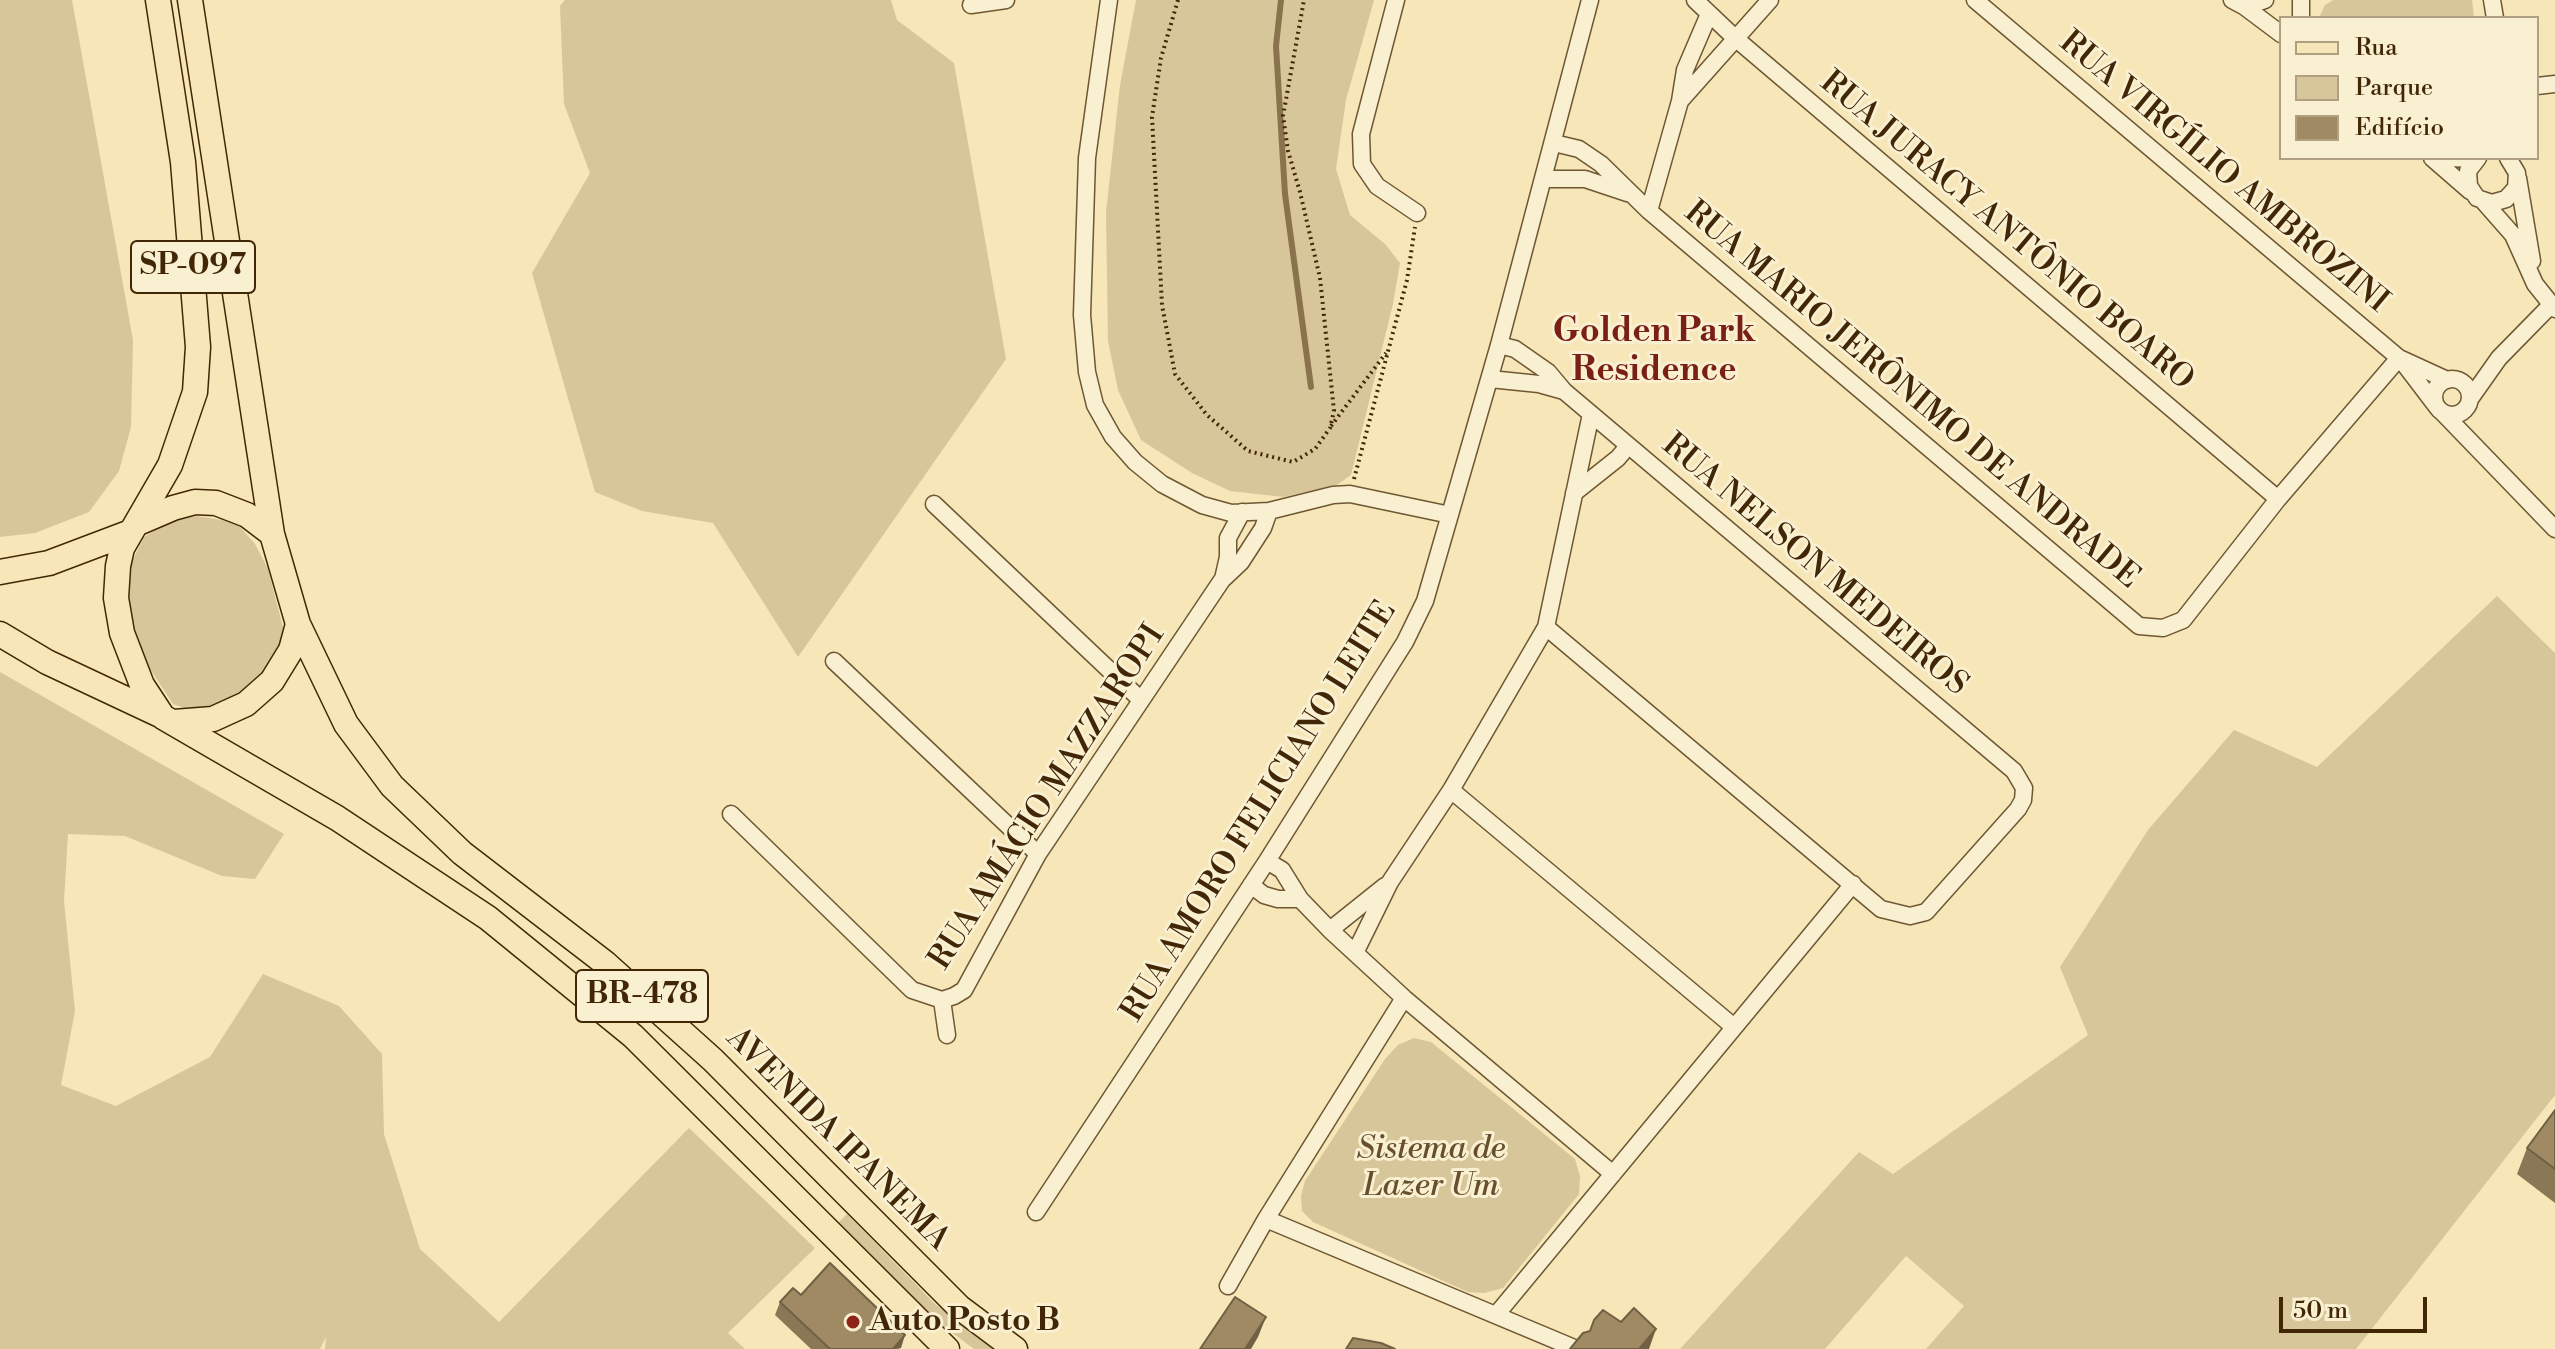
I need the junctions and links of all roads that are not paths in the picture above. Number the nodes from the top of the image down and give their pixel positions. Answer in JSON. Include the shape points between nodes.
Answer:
{"nodes":[{"id":1,"x":158,"y":0,"type":"edge"},
{"id":2,"x":190,"y":0,"type":"edge"},
{"id":3,"x":1006,"y":0,"type":"edge"},
{"id":4,"x":1109,"y":0,"type":"edge"},
{"id":5,"x":1396,"y":0,"type":"edge"},
{"id":6,"x":1590,"y":0,"type":"edge"},
{"id":7,"x":1770,"y":0,"type":"edge"},
{"id":8,"x":1975,"y":0,"type":"edge"},
{"id":9,"x":2265,"y":0,"type":"edge"},
{"id":10,"x":2238,"y":4,"type":"edge"},
{"id":11,"x":971,"y":5,"type":"dead end"},
{"id":12,"x":1699,"y":5,"type":"edge"},
{"id":13,"x":2279,"y":33,"type":"edge"},
{"id":14,"x":1735,"y":38,"type":"junction"},
{"id":15,"x":1680,"y":101,"type":"junction"},
{"id":16,"x":1554,"y":143,"type":"junction"},
{"id":17,"x":2434,"y":160,"type":"edge"},
{"id":18,"x":2476,"y":160,"type":"edge"},
{"id":19,"x":2517,"y":165,"type":"edge"},
{"id":20,"x":1544,"y":179,"type":"junction"},
{"id":21,"x":1628,"y":193,"type":"junction"},
{"id":22,"x":2478,"y":197,"type":"junction"},
{"id":23,"x":1649,"y":211,"type":"junction"},
{"id":24,"x":1417,"y":213,"type":"road end"},
{"id":25,"x":2532,"y":279,"type":"junction"},
{"id":26,"x":2553,"y":307,"type":"edge"},
{"id":27,"x":1499,"y":345,"type":"junction"},
{"id":28,"x":2399,"y":358,"type":"junction"},
{"id":29,"x":2499,"y":358,"type":"junction"},
{"id":30,"x":1490,"y":379,"type":"junction"},
{"id":31,"x":2450,"y":380,"type":"junction"},
{"id":32,"x":1564,"y":391,"type":"junction"},
{"id":33,"x":2470,"y":401,"type":"junction"},
{"id":34,"x":2439,"y":409,"type":"junction"},
{"id":35,"x":1591,"y":414,"type":"junction"},
{"id":36,"x":1628,"y":446,"type":"junction"},
{"id":37,"x":2484,"y":456,"type":"junction"},
{"id":38,"x":1574,"y":493,"type":"junction"},
{"id":39,"x":2278,"y":499,"type":"junction"},
{"id":40,"x":934,"y":504,"type":"dead end"},
{"id":41,"x":1202,"y":505,"type":"junction"},
{"id":42,"x":1269,"y":511,"type":"junction"},
{"id":43,"x":1242,"y":512,"type":"junction"},
{"id":44,"x":1450,"y":515,"type":"junction"},
{"id":45,"x":135,"y":528,"type":"junction"},
{"id":46,"x":1230,"y":529,"type":"junction"},
{"id":47,"x":2555,"y":529,"type":"edge"},
{"id":48,"x":272,"y":534,"type":"junction"},
{"id":49,"x":0,"y":572,"type":"edge"},
{"id":50,"x":1222,"y":580,"type":"junction"},
{"id":51,"x":298,"y":624,"type":"junction"},
{"id":52,"x":1546,"y":627,"type":"junction"},
{"id":53,"x":0,"y":634,"type":"edge"},
{"id":54,"x":834,"y":661,"type":"dead end"},
{"id":55,"x":1141,"y":700,"type":"junction"},
{"id":56,"x":168,"y":720,"type":"junction"},
{"id":57,"x":1451,"y":790,"type":"junction"},
{"id":58,"x":731,"y":814,"type":"dead end"},
{"id":59,"x":1038,"y":854,"type":"junction"},
{"id":60,"x":1267,"y":861,"type":"junction"},
{"id":61,"x":1390,"y":882,"type":"junction"},
{"id":62,"x":1853,"y":884,"type":"junction"},
{"id":63,"x":1251,"y":885,"type":"junction"},
{"id":64,"x":1300,"y":899,"type":"junction"},
{"id":65,"x":1330,"y":930,"type":"junction"},
{"id":66,"x":1355,"y":953,"type":"junction"},
{"id":67,"x":1404,"y":998,"type":"junction"},
{"id":68,"x":942,"y":1000,"type":"junction"},
{"id":69,"x":1734,"y":1027,"type":"junction"},
{"id":70,"x":947,"y":1035,"type":"dead end"},
{"id":71,"x":1613,"y":1174,"type":"junction"},
{"id":72,"x":1036,"y":1212,"type":"dead end"},
{"id":73,"x":1266,"y":1219,"type":"junction"},
{"id":74,"x":1228,"y":1286,"type":"dead end"},
{"id":75,"x":1496,"y":1315,"type":"junction"},
{"id":76,"x":1574,"y":1348,"type":"edge"},
{"id":77,"x":947,"y":1349,"type":"edge"},
{"id":78,"x":1015,"y":1349,"type":"edge"}],
"edges":[{"from":1,"to":45,"type":"main road","number":"SP-097","via":[[183,162],[198,347],[195,392],[174,454]]},
{"from":2,"to":48,"type":"main road","number":"SP-097"},
{"from":3,"to":11,"type":"street"},
{"from":4,"to":41,"type":"street","via":[[1087,158],[1082,315],[1087,372],[1095,405],[1113,437],[1162,484]]},
{"from":5,"to":24,"type":"street","via":[[1361,134],[1362,164],[1377,186]]},
{"from":6,"to":16,"type":"street","name":"RUA AMORO FELICIANO LEITE"},
{"from":7,"to":14,"type":"street"},
{"from":8,"to":28,"type":"street","name":"RUA VIRGÍLIO AMBROZINI"},
{"from":9,"to":10,"type":"street"},
{"from":10,"to":13,"type":"street"},
{"from":12,"to":14,"type":"street","name":"RUA JURACY ANTÔNIO BOARO"},
{"from":12,"to":15,"type":"street"},
{"from":14,"to":15,"type":"street"},
{"from":14,"to":39,"type":"street","name":"RUA JURACY ANTÔNIO BOARO"},
{"from":15,"to":23,"type":"street"},
{"from":16,"to":20,"type":"street","name":"RUA AMORO FELICIANO LEITE"},
{"from":16,"to":21,"type":"street","name":"RUA MARIO JERÔNIMO DE ANDRADE","via":[[1579,149]]},
{"from":17,"to":22,"type":"street"},
{"from":18,"to":22,"type":"street","via":[[2468,171],[2469,186]]},
{"from":19,"to":22,"type":"street","via":[[2512,194],[2499,202]]},
{"from":19,"to":25,"type":"street"},
{"from":20,"to":21,"type":"street","name":"RUA MARIO JERÔNIMO DE ANDRADE","via":[[1585,179]]},
{"from":20,"to":27,"type":"street","name":"RUA AMORO FELICIANO LEITE"},
{"from":21,"to":23,"type":"street","name":"RUA MARIO JERÔNIMO DE ANDRADE"},
{"from":22,"to":25,"type":"street","via":[[2513,235]]},
{"from":23,"to":39,"type":"street","name":"RUA MARIO JERÔNIMO DE ANDRADE","via":[[2139,626],[2163,628],[2183,620]]},
{"from":25,"to":26,"type":"street"},
{"from":26,"to":29,"type":"street"},
{"from":27,"to":30,"type":"street","name":"RUA AMORO FELICIANO LEITE"},
{"from":27,"to":32,"type":"street","name":"RUA NELSON MEDEIROS","via":[[1531,359]]},
{"from":28,"to":31,"type":"street","name":"RUA VIRGÍLIO AMBROZINI"},
{"from":28,"to":34,"type":"street","name":"RUA VIRGÍLIO AMBROZINI"},
{"from":28,"to":39,"type":"street"},
{"from":29,"to":31,"type":"street"},
{"from":29,"to":33,"type":"street"},
{"from":30,"to":32,"type":"street","name":"RUA NELSON MEDEIROS"},
{"from":30,"to":44,"type":"street","name":"RUA AMORO FELICIANO LEITE"},
{"from":31,"to":33,"type":"street","via":[[2467,386]]},
{"from":31,"to":34,"type":"street","via":[[2435,391]]},
{"from":32,"to":35,"type":"street","name":"RUA NELSON MEDEIROS"},
{"from":33,"to":34,"type":"street","via":[[2456,414]]},
{"from":33,"to":37,"type":"street","name":"RUA VIRGÍLIO AMBROZINI","via":[[2472,428]]},
{"from":34,"to":37,"type":"street","name":"RUA VIRGÍLIO AMBROZINI"},
{"from":35,"to":36,"type":"street","name":"RUA NELSON MEDEIROS"},
{"from":35,"to":38,"type":"street"},
{"from":36,"to":38,"type":"street"},
{"from":36,"to":62,"type":"street","name":"RUA NELSON MEDEIROS","via":[[2014,771],[2024,788],[2018,809],[1926,912],[1910,916],[1881,909]]},
{"from":37,"to":47,"type":"street","name":"RUA VIRGÍLIO AMBROZINI"},
{"from":38,"to":52,"type":"street"},
{"from":40,"to":55,"type":"street"},
{"from":41,"to":43,"type":"street"},
{"from":41,"to":46,"type":"street","via":[[1222,515]]},
{"from":42,"to":43,"type":"street"},
{"from":42,"to":44,"type":"street","via":[[1350,494]]},
{"from":42,"to":50,"type":"street","name":"RUA AMÁCIO MAZZAROPI","via":[[1241,562]]},
{"from":43,"to":46,"type":"street","name":"RUA AMÁCIO MAZZAROPI"},
{"from":44,"to":60,"type":"street","name":"RUA AMORO FELICIANO LEITE","via":[[1425,601],[1405,642]]},
{"from":45,"to":48,"type":"main road","via":[[195,502],[216,503],[247,515]]},
{"from":45,"to":49,"type":"main road","via":[[49,563]]},
{"from":45,"to":56,"type":"main road","number":"BR-478","via":[[118,566],[120,622],[142,685]]},
{"from":46,"to":50,"type":"street","name":"RUA AMÁCIO MAZZAROPI"},
{"from":48,"to":51,"type":"main road","name":"AVENIDA IPANEMA","number":"BR-478"},
{"from":50,"to":55,"type":"street","name":"RUA AMÁCIO MAZZAROPI"},
{"from":51,"to":56,"type":"main road","via":[[291,650],[272,681],[246,704],[213,719]]},
{"from":51,"to":78,"type":"main road","name":"AVENIDA IPANEMA","number":"BR-478","via":[[346,724],[392,786],[462,853],[605,963],[702,1051],[953,1301]]},
{"from":52,"to":57,"type":"street"},
{"from":52,"to":62,"type":"street"},
{"from":53,"to":56,"type":"main road"},
{"from":54,"to":59,"type":"street"},
{"from":55,"to":59,"type":"street","name":"RUA AMÁCIO MAZZAROPI"},
{"from":56,"to":77,"type":"main road","number":"BR-478","via":[[337,818],[488,918],[621,1026]]},
{"from":57,"to":61,"type":"street"},
{"from":57,"to":69,"type":"street"},
{"from":58,"to":68,"type":"street","via":[[912,990]]},
{"from":59,"to":68,"type":"street","name":"RUA AMÁCIO MAZZAROPI","via":[[964,990]]},
{"from":60,"to":63,"type":"street","name":"RUA AMORO FELICIANO LEITE"},
{"from":60,"to":64,"type":"street","via":[[1282,870]]},
{"from":61,"to":65,"type":"street"},
{"from":61,"to":66,"type":"street"},
{"from":62,"to":69,"type":"street"},
{"from":63,"to":64,"type":"street","via":[[1264,895]]},
{"from":63,"to":72,"type":"street","name":"RUA AMORO FELICIANO LEITE"},
{"from":64,"to":65,"type":"street"},
{"from":65,"to":66,"type":"street"},
{"from":66,"to":67,"type":"street"},
{"from":67,"to":71,"type":"street"},
{"from":67,"to":73,"type":"street"},
{"from":68,"to":70,"type":"street"},
{"from":69,"to":71,"type":"street"},
{"from":71,"to":75,"type":"street"},
{"from":73,"to":74,"type":"street"},
{"from":73,"to":75,"type":"street"},
{"from":75,"to":76,"type":"street"}]}
